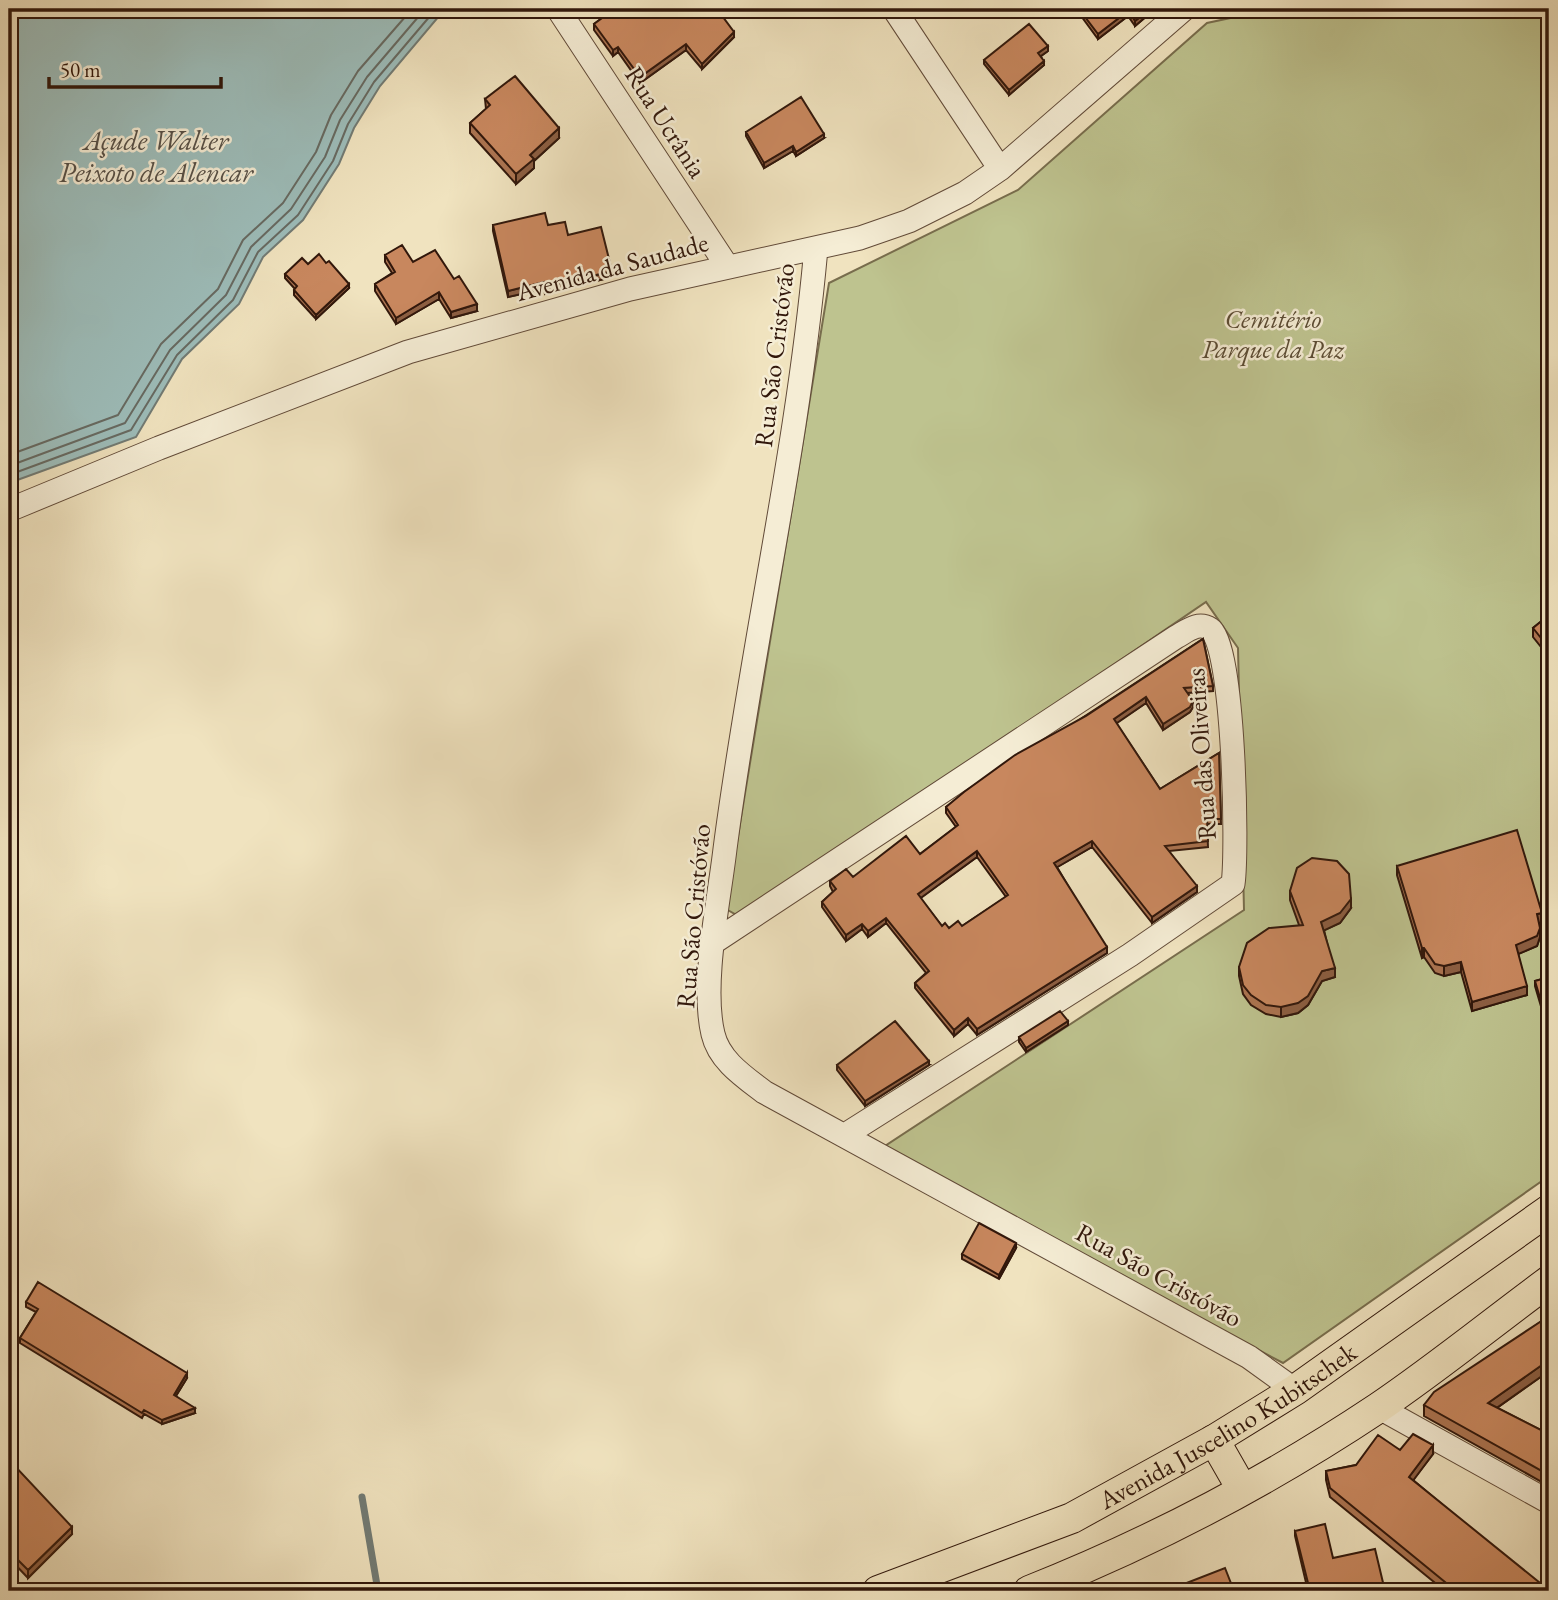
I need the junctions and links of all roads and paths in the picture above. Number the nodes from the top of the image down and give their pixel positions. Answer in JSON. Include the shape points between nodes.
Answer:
{"nodes":[{"id":1,"x":558,"y":9,"type":"edge"},
{"id":2,"x":894,"y":9,"type":"edge"},
{"id":3,"x":1184,"y":9,"type":"edge"},
{"id":4,"x":1000,"y":169,"type":"junction"},
{"id":5,"x":816,"y":248,"type":"junction"},
{"id":6,"x":727,"y":266,"type":"junction"},
{"id":7,"x":9,"y":510,"type":"edge"},
{"id":8,"x":714,"y":942,"type":"junction"},
{"id":9,"x":845,"y":1135,"type":"junction"},
{"id":10,"x":1549,"y":1209,"type":"edge"},
{"id":11,"x":1549,"y":1281,"type":"edge"},
{"id":12,"x":1295,"y":1390,"type":"junction"},
{"id":13,"x":1378,"y":1408,"type":"junction"},
{"id":14,"x":1214,"y":1440,"type":"junction"},
{"id":15,"x":1242,"y":1489,"type":"junction"},
{"id":16,"x":1549,"y":1502,"type":"edge"},
{"id":17,"x":878,"y":1591,"type":"edge"},
{"id":18,"x":1029,"y":1591,"type":"edge"}],
"edges":[{"from":1,"to":6,"type":"street","name":"Rua Ucrânia"},
{"from":2,"to":4,"type":"street"},
{"from":3,"to":4,"type":"street","name":"Avenida da Saudade"},
{"from":4,"to":5,"type":"street","name":"Avenida da Saudade","via":[[965,194],[909,221]]},
{"from":5,"to":6,"type":"street","name":"Avenida da Saudade"},
{"from":5,"to":8,"type":"street","name":"Rua São Cristóvão","via":[[800,385],[735,774]]},
{"from":6,"to":7,"type":"street","name":"Avenida da Saudade","via":[[408,352]]},
{"from":8,"to":9,"type":"street","name":"Rua São Cristóvão","via":[[710,1007],[717,1049],[764,1092]]},
{"from":8,"to":9,"type":"street","name":"Rua das Oliveiras","via":[[1176,637],[1196,626],[1216,634],[1225,665],[1233,779],[1233,884]]},
{"from":9,"to":12,"type":"street","name":"Rua São Cristóvão","via":[[1249,1357]]},
{"from":10,"to":12,"type":"main road","name":"Avenida Juscelino Kubitschek"},
{"from":11,"to":13,"type":"main road","name":"Avenida Juscelino Kubitschek"},
{"from":12,"to":14,"type":"main road","name":"Avenida Juscelino Kubitschek"},
{"from":13,"to":15,"type":"main road","name":"Avenida Juscelino Kubitschek"},
{"from":13,"to":16,"type":"street"},
{"from":14,"to":15,"type":"main road"},
{"from":14,"to":17,"type":"main road","name":"Avenida Juscelino Kubitschek","via":[[1072,1518]]},
{"from":15,"to":18,"type":"main road","name":"Avenida Juscelino Kubitschek"}]}
